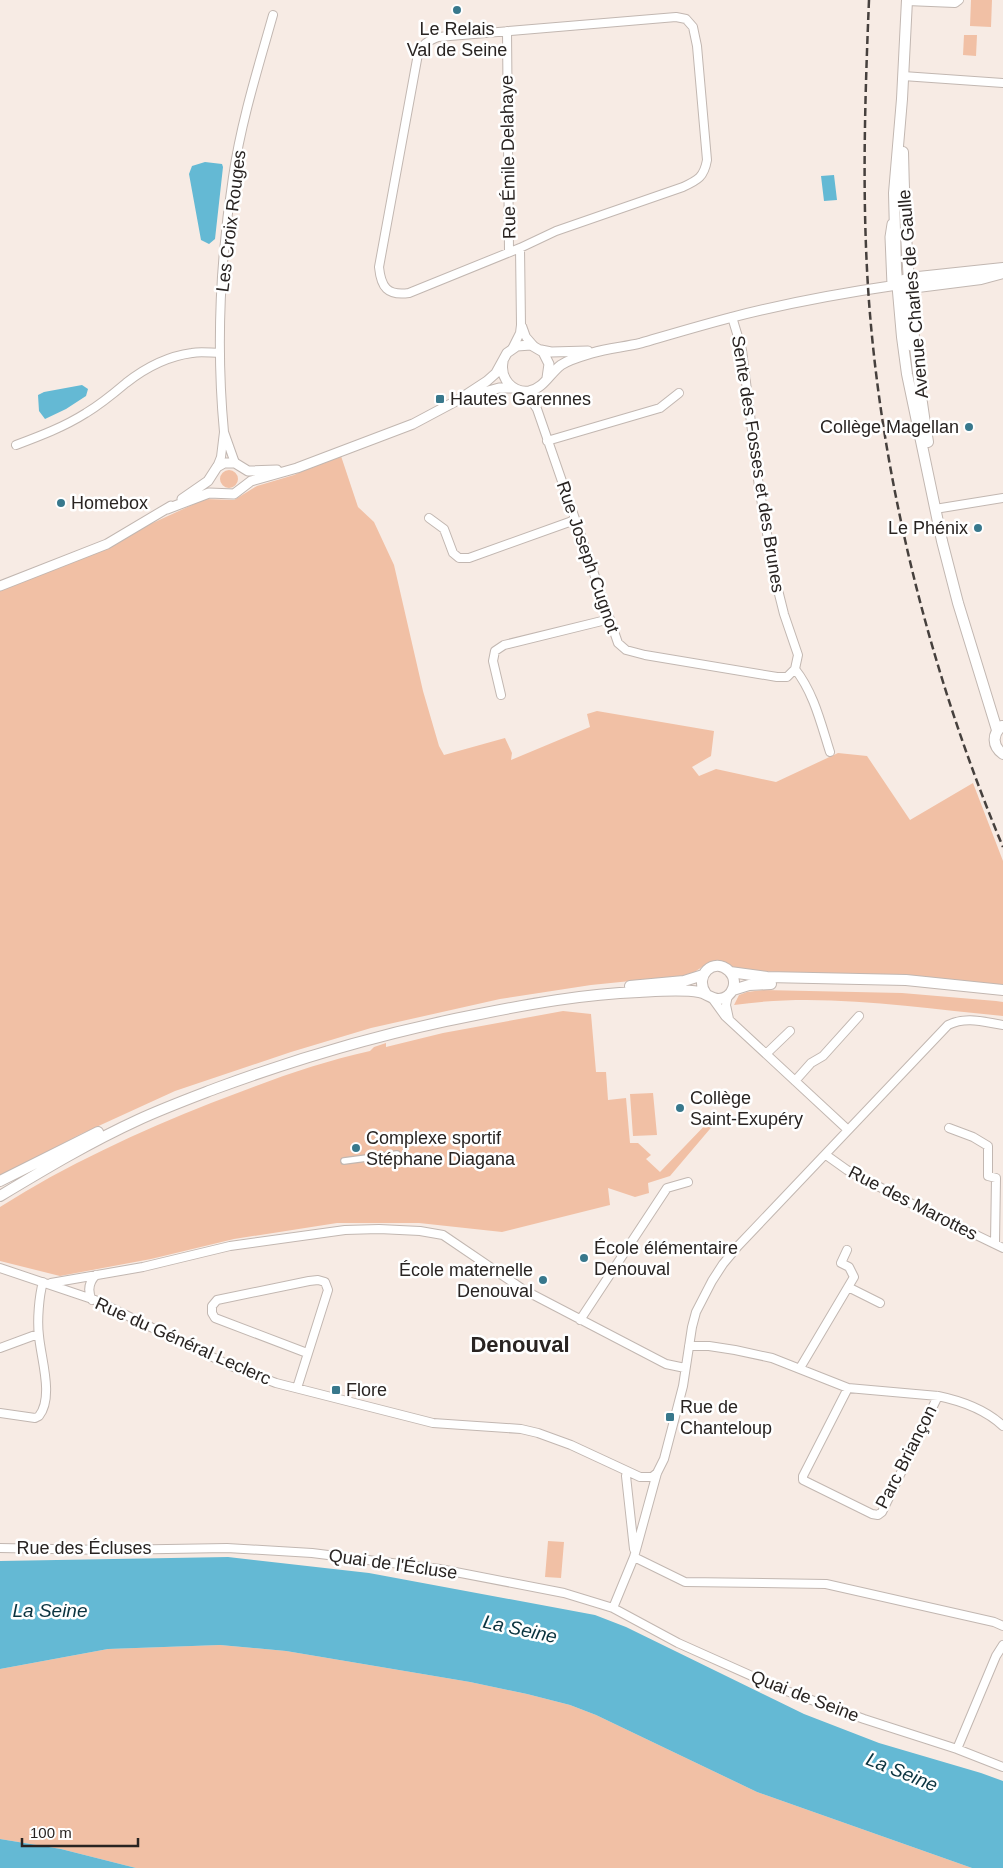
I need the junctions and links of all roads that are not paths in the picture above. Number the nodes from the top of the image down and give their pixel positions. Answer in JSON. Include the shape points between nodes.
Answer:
{"nodes":[{"id":1,"x":959,"y":0,"type":"edge"},
{"id":2,"x":907,"y":1,"type":"edge"},
{"id":3,"x":273,"y":15,"type":"dead end"},
{"id":4,"x":507,"y":31,"type":"junction"},
{"id":5,"x":903,"y":76,"type":"junction"},
{"id":6,"x":1003,"y":83,"type":"edge"},
{"id":7,"x":902,"y":99,"type":"junction"},
{"id":8,"x":894,"y":209,"type":"junction"},
{"id":9,"x":520,"y":248,"type":"junction"},
{"id":10,"x":509,"y":252,"type":"junction"},
{"id":11,"x":908,"y":261,"type":"junction"},
{"id":12,"x":1003,"y":268,"type":"edge"},
{"id":13,"x":1003,"y":273,"type":"edge"},
{"id":14,"x":932,"y":276,"type":"junction"},
{"id":15,"x":902,"y":284,"type":"junction"},
{"id":16,"x":923,"y":286,"type":"junction"},
{"id":17,"x":912,"y":314,"type":"junction"},
{"id":18,"x":732,"y":317,"type":"junction"},
{"id":19,"x":521,"y":325,"type":"junction"},
{"id":20,"x":537,"y":348,"type":"junction"},
{"id":21,"x":512,"y":349,"type":"junction"},
{"id":22,"x":599,"y":351,"type":"junction"},
{"id":23,"x":220,"y":353,"type":"junction"},
{"id":24,"x":503,"y":362,"type":"junction"},
{"id":25,"x":917,"y":363,"type":"junction"},
{"id":26,"x":544,"y":381,"type":"junction"},
{"id":27,"x":516,"y":389,"type":"junction"},
{"id":28,"x":679,"y":393,"type":"dead end"},
{"id":29,"x":458,"y":400,"type":"junction"},
{"id":30,"x":537,"y":409,"type":"junction"},
{"id":31,"x":224,"y":432,"type":"junction"},
{"id":32,"x":547,"y":441,"type":"junction"},
{"id":33,"x":16,"y":446,"type":"dead end"},
{"id":34,"x":238,"y":466,"type":"junction"},
{"id":35,"x":297,"y":468,"type":"junction"},
{"id":36,"x":215,"y":471,"type":"junction"},
{"id":37,"x":242,"y":488,"type":"junction"},
{"id":38,"x":221,"y":493,"type":"junction"},
{"id":39,"x":1003,"y":498,"type":"edge"},
{"id":40,"x":938,"y":508,"type":"junction"},
{"id":41,"x":166,"y":510,"type":"junction"},
{"id":42,"x":429,"y":518,"type":"dead end"},
{"id":43,"x":575,"y":520,"type":"junction"},
{"id":44,"x":0,"y":586,"type":"edge"},
{"id":45,"x":610,"y":619,"type":"junction"},
{"id":46,"x":796,"y":669,"type":"junction"},
{"id":47,"x":501,"y":695,"type":"dead end"},
{"id":48,"x":1003,"y":716,"type":"edge"},
{"id":49,"x":1000,"y":728,"type":"edge"},
{"id":50,"x":830,"y":752,"type":"dead end"},
{"id":51,"x":1003,"y":754,"type":"edge"},
{"id":52,"x":730,"y":972,"type":"junction"},
{"id":53,"x":703,"y":975,"type":"junction"},
{"id":54,"x":1003,"y":990,"type":"edge"},
{"id":55,"x":730,"y":993,"type":"junction"},
{"id":56,"x":1003,"y":995,"type":"edge"},
{"id":57,"x":709,"y":996,"type":"junction"},
{"id":58,"x":859,"y":1016,"type":"dead end"},
{"id":59,"x":729,"y":1019,"type":"junction"},
{"id":60,"x":1003,"y":1026,"type":"edge"},
{"id":61,"x":790,"y":1031,"type":"dead end"},
{"id":62,"x":766,"y":1054,"type":"junction"},
{"id":63,"x":795,"y":1081,"type":"junction"},
{"id":64,"x":949,"y":1128,"type":"dead end"},
{"id":65,"x":848,"y":1130,"type":"junction"},
{"id":66,"x":397,"y":1154,"type":"dead end"},
{"id":67,"x":826,"y":1155,"type":"junction"},
{"id":68,"x":344,"y":1161,"type":"dead end"},
{"id":69,"x":0,"y":1181,"type":"edge"},
{"id":70,"x":688,"y":1182,"type":"dead end"},
{"id":71,"x":0,"y":1196,"type":"edge"},
{"id":72,"x":995,"y":1243,"type":"junction"},
{"id":73,"x":1003,"y":1248,"type":"edge"},
{"id":74,"x":847,"y":1250,"type":"dead end"},
{"id":75,"x":0,"y":1268,"type":"edge"},
{"id":76,"x":96,"y":1275,"type":"junction"},
{"id":77,"x":44,"y":1282,"type":"junction"},
{"id":78,"x":848,"y":1287,"type":"junction"},
{"id":79,"x":92,"y":1300,"type":"junction"},
{"id":80,"x":880,"y":1303,"type":"dead end"},
{"id":81,"x":580,"y":1320,"type":"junction"},
{"id":82,"x":38,"y":1334,"type":"junction"},
{"id":83,"x":689,"y":1346,"type":"junction"},
{"id":84,"x":0,"y":1348,"type":"edge"},
{"id":85,"x":307,"y":1353,"type":"junction"},
{"id":86,"x":685,"y":1368,"type":"junction"},
{"id":87,"x":800,"y":1368,"type":"junction"},
{"id":88,"x":296,"y":1388,"type":"junction"},
{"id":89,"x":848,"y":1388,"type":"junction"},
{"id":90,"x":938,"y":1396,"type":"junction"},
{"id":91,"x":0,"y":1414,"type":"edge"},
{"id":92,"x":1003,"y":1426,"type":"edge"},
{"id":93,"x":627,"y":1472,"type":"junction"},
{"id":94,"x":657,"y":1473,"type":"junction"},
{"id":95,"x":649,"y":1477,"type":"junction"},
{"id":96,"x":654,"y":1489,"type":"junction"},
{"id":97,"x":0,"y":1548,"type":"edge"},
{"id":98,"x":168,"y":1548,"type":"joint"},
{"id":99,"x":634,"y":1553,"type":"junction"},
{"id":100,"x":613,"y":1608,"type":"junction"},
{"id":101,"x":1003,"y":1626,"type":"edge"},
{"id":102,"x":1003,"y":1645,"type":"edge"},
{"id":103,"x":957,"y":1749,"type":"junction"},
{"id":104,"x":1003,"y":1767,"type":"edge"}],
"edges":[{"from":1,"to":2,"type":"street","via":[[955,3]]},
{"from":2,"to":5,"type":"main road","name":"Avenue Charles de Gaulle"},
{"from":3,"to":23,"type":"street","name":"Les Croix Rouges","via":[[245,115],[233,176],[225,249]]},
{"from":4,"to":9,"type":"street","via":[[676,17],[686,19],[693,27],[697,46],[707,160],[698,180],[556,231]]},
{"from":4,"to":10,"type":"street","name":"Rue Émile Delahaye"},
{"from":4,"to":10,"type":"street","via":[[438,37],[420,47],[379,267],[380,277],[384,287],[391,292],[409,293]]},
{"from":5,"to":6,"type":"street"},
{"from":5,"to":7,"type":"main road","name":"Avenue Charles de Gaulle"},
{"from":7,"to":8,"type":"main road","name":"Avenue Charles de Gaulle"},
{"from":7,"to":11,"type":"main road","name":"Avenue Charles de Gaulle"},
{"from":8,"to":15,"type":"main road","name":"Avenue Charles de Gaulle","via":[[894,233]]},
{"from":8,"to":15,"type":"street","via":[[890,237]]},
{"from":9,"to":10,"type":"street"},
{"from":9,"to":19,"type":"street"},
{"from":11,"to":14,"type":"main road"},
{"from":11,"to":15,"type":"main road","name":"Avenue Charles de Gaulle"},
{"from":12,"to":14,"type":"main road"},
{"from":13,"to":16,"type":"main road"},
{"from":14,"to":15,"type":"main road"},
{"from":15,"to":16,"type":"main road"},
{"from":15,"to":17,"type":"main road","name":"Avenue Charles de Gaulle"},
{"from":15,"to":18,"type":"street"},
{"from":15,"to":25,"type":"street","via":[[910,340]]},
{"from":15,"to":40,"type":"main road","name":"Avenue Charles de Gaulle","via":[[907,374]]},
{"from":16,"to":17,"type":"main road"},
{"from":17,"to":25,"type":"main road","name":"Avenue Charles de Gaulle"},
{"from":18,"to":22,"type":"street","via":[[634,345]]},
{"from":18,"to":46,"type":"street","name":"Sente des Fosses et des Brunes","via":[[742,350],[759,487],[774,574],[798,655]]},
{"from":19,"to":20,"type":"street","via":[[526,337]]},
{"from":19,"to":21,"type":"street"},
{"from":20,"to":21,"type":"street","via":[[523,344]]},
{"from":20,"to":22,"type":"street","via":[[551,352]]},
{"from":20,"to":26,"type":"street","via":[[548,362],[549,370]]},
{"from":21,"to":24,"type":"street"},
{"from":22,"to":26,"type":"street","via":[[564,363]]},
{"from":23,"to":31,"type":"street","name":"Les Croix Rouges"},
{"from":23,"to":33,"type":"street","via":[[194,352],[153,365],[85,414]]},
{"from":24,"to":27,"type":"street","via":[[504,376]]},
{"from":24,"to":29,"type":"street","via":[[490,378]]},
{"from":25,"to":40,"type":"main road","name":"Avenue Charles de Gaulle"},
{"from":26,"to":27,"type":"street","via":[[531,390]]},
{"from":26,"to":30,"type":"street","name":"Rue Joseph Cugnot"},
{"from":27,"to":29,"type":"street","via":[[499,388]]},
{"from":27,"to":30,"type":"street","name":"Rue Joseph Cugnot"},
{"from":28,"to":32,"type":"street","via":[[660,408]]},
{"from":29,"to":35,"type":"street","via":[[405,427]]},
{"from":30,"to":32,"type":"street","name":"Rue Joseph Cugnot"},
{"from":31,"to":34,"type":"street","name":"Les Croix Rouges"},
{"from":31,"to":36,"type":"street","name":"Les Croix Rouges"},
{"from":32,"to":43,"type":"street","name":"Rue Joseph Cugnot"},
{"from":34,"to":35,"type":"street","via":[[252,471]]},
{"from":34,"to":36,"type":"street","via":[[227,462]]},
{"from":34,"to":37,"type":"street","via":[[245,478]]},
{"from":35,"to":37,"type":"street","via":[[251,481]]},
{"from":36,"to":38,"type":"street","via":[[214,485]]},
{"from":36,"to":41,"type":"street","via":[[205,483]]},
{"from":37,"to":38,"type":"street","via":[[236,494]]},
{"from":38,"to":41,"type":"street","via":[[206,494]]},
{"from":39,"to":40,"type":"street"},
{"from":40,"to":48,"type":"main road","name":"Avenue Charles de Gaulle","via":[[994,702]]},
{"from":40,"to":49,"type":"main road","name":"Avenue Charles de Gaulle","via":[[958,603]]},
{"from":41,"to":44,"type":"street","via":[[107,544]]},
{"from":42,"to":43,"type":"street","via":[[444,529],[453,553],[459,558],[469,558]]},
{"from":43,"to":45,"type":"street","name":"Rue Joseph Cugnot"},
{"from":45,"to":46,"type":"street","name":"Rue Joseph Cugnot","via":[[618,642],[635,653],[776,677],[787,677]]},
{"from":45,"to":47,"type":"street","via":[[504,645],[495,651],[493,661]]},
{"from":46,"to":50,"type":"street","via":[[816,707]]},
{"from":49,"to":51,"type":"main road","name":"Avenue Charles de Gaulle","via":[[994,742]]},
{"from":52,"to":53,"type":"main road","via":[[717,966]]},
{"from":52,"to":54,"type":"main road","via":[[767,978],[906,980]]},
{"from":52,"to":55,"type":"main road","via":[[734,980]]},
{"from":53,"to":57,"type":"main road","via":[[701,985]]},
{"from":53,"to":69,"type":"main road","via":[[476,1009],[333,1044],[239,1074],[167,1102]]},
{"from":55,"to":56,"type":"main road","via":[[756,984],[839,983],[906,985]]},
{"from":55,"to":57,"type":"main road","via":[[722,999]]},
{"from":55,"to":59,"type":"street","via":[[726,1011]]},
{"from":57,"to":59,"type":"street"},
{"from":57,"to":71,"type":"main road","via":[[693,991],[639,992],[552,1002],[451,1020],[343,1046],[237,1081],[140,1119],[83,1147]]},
{"from":58,"to":63,"type":"street"},
{"from":59,"to":62,"type":"street"},
{"from":60,"to":65,"type":"street","via":[[968,1020],[948,1025]]},
{"from":61,"to":62,"type":"street"},
{"from":62,"to":63,"type":"street"},
{"from":63,"to":65,"type":"street"},
{"from":64,"to":72,"type":"street","via":[[988,1146],[988,1176],[996,1178]]},
{"from":65,"to":67,"type":"street"},
{"from":66,"to":68,"type":"street"},
{"from":67,"to":72,"type":"street","name":"Rue des Marottes","via":[[847,1170],[916,1206]]},
{"from":67,"to":83,"type":"street","via":[[723,1264],[696,1312]]},
{"from":70,"to":81,"type":"street","via":[[667,1188]]},
{"from":72,"to":73,"type":"street","name":"Rue des Marottes"},
{"from":74,"to":78,"type":"street","via":[[842,1263],[854,1277]]},
{"from":75,"to":77,"type":"street","name":"Rue du Général Leclerc"},
{"from":76,"to":77,"type":"street"},
{"from":76,"to":79,"type":"street","via":[[89,1285]]},
{"from":76,"to":81,"type":"street","via":[[230,1246],[345,1230],[394,1229],[443,1235],[524,1290]]},
{"from":77,"to":79,"type":"street","name":"Rue du Général Leclerc"},
{"from":77,"to":82,"type":"street"},
{"from":78,"to":80,"type":"street"},
{"from":78,"to":87,"type":"street"},
{"from":79,"to":88,"type":"street","name":"Rue du Général Leclerc","via":[[231,1366]]},
{"from":81,"to":86,"type":"street","via":[[666,1364]]},
{"from":82,"to":84,"type":"street"},
{"from":82,"to":91,"type":"street","via":[[46,1378],[45,1407],[35,1418]]},
{"from":83,"to":86,"type":"street"},
{"from":83,"to":87,"type":"street","via":[[735,1350]]},
{"from":85,"to":85,"type":"street","via":[[328,1290],[323,1281],[217,1300],[212,1306],[215,1318]]},
{"from":85,"to":88,"type":"street"},
{"from":86,"to":94,"type":"street","via":[[662,1467]]},
{"from":87,"to":89,"type":"street"},
{"from":88,"to":93,"type":"street","name":"Rue du Général Leclerc","via":[[433,1423],[538,1432],[571,1444]]},
{"from":89,"to":90,"type":"street"},
{"from":89,"to":90,"type":"street","name":"Parc Briançon","via":[[803,1480],[878,1515]]},
{"from":90,"to":92,"type":"street","via":[[987,1413]]},
{"from":93,"to":95,"type":"street","name":"Rue du Général Leclerc"},
{"from":93,"to":99,"type":"street"},
{"from":94,"to":95,"type":"street"},
{"from":94,"to":96,"type":"street"},
{"from":95,"to":96,"type":"street"},
{"from":96,"to":99,"type":"street"},
{"from":97,"to":98,"type":"street","name":"Rue des Écluses"},
{"from":98,"to":100,"type":"street","name":"Quai de l'Écluse","via":[[312,1553],[440,1569],[564,1593]]},
{"from":99,"to":100,"type":"street"},
{"from":99,"to":101,"type":"street","via":[[686,1582],[826,1584]]},
{"from":100,"to":103,"type":"street","name":"Quai de Seine","via":[[678,1643],[781,1689]]},
{"from":102,"to":103,"type":"street"},
{"from":103,"to":104,"type":"street","name":"Quai de Seine"}]}
